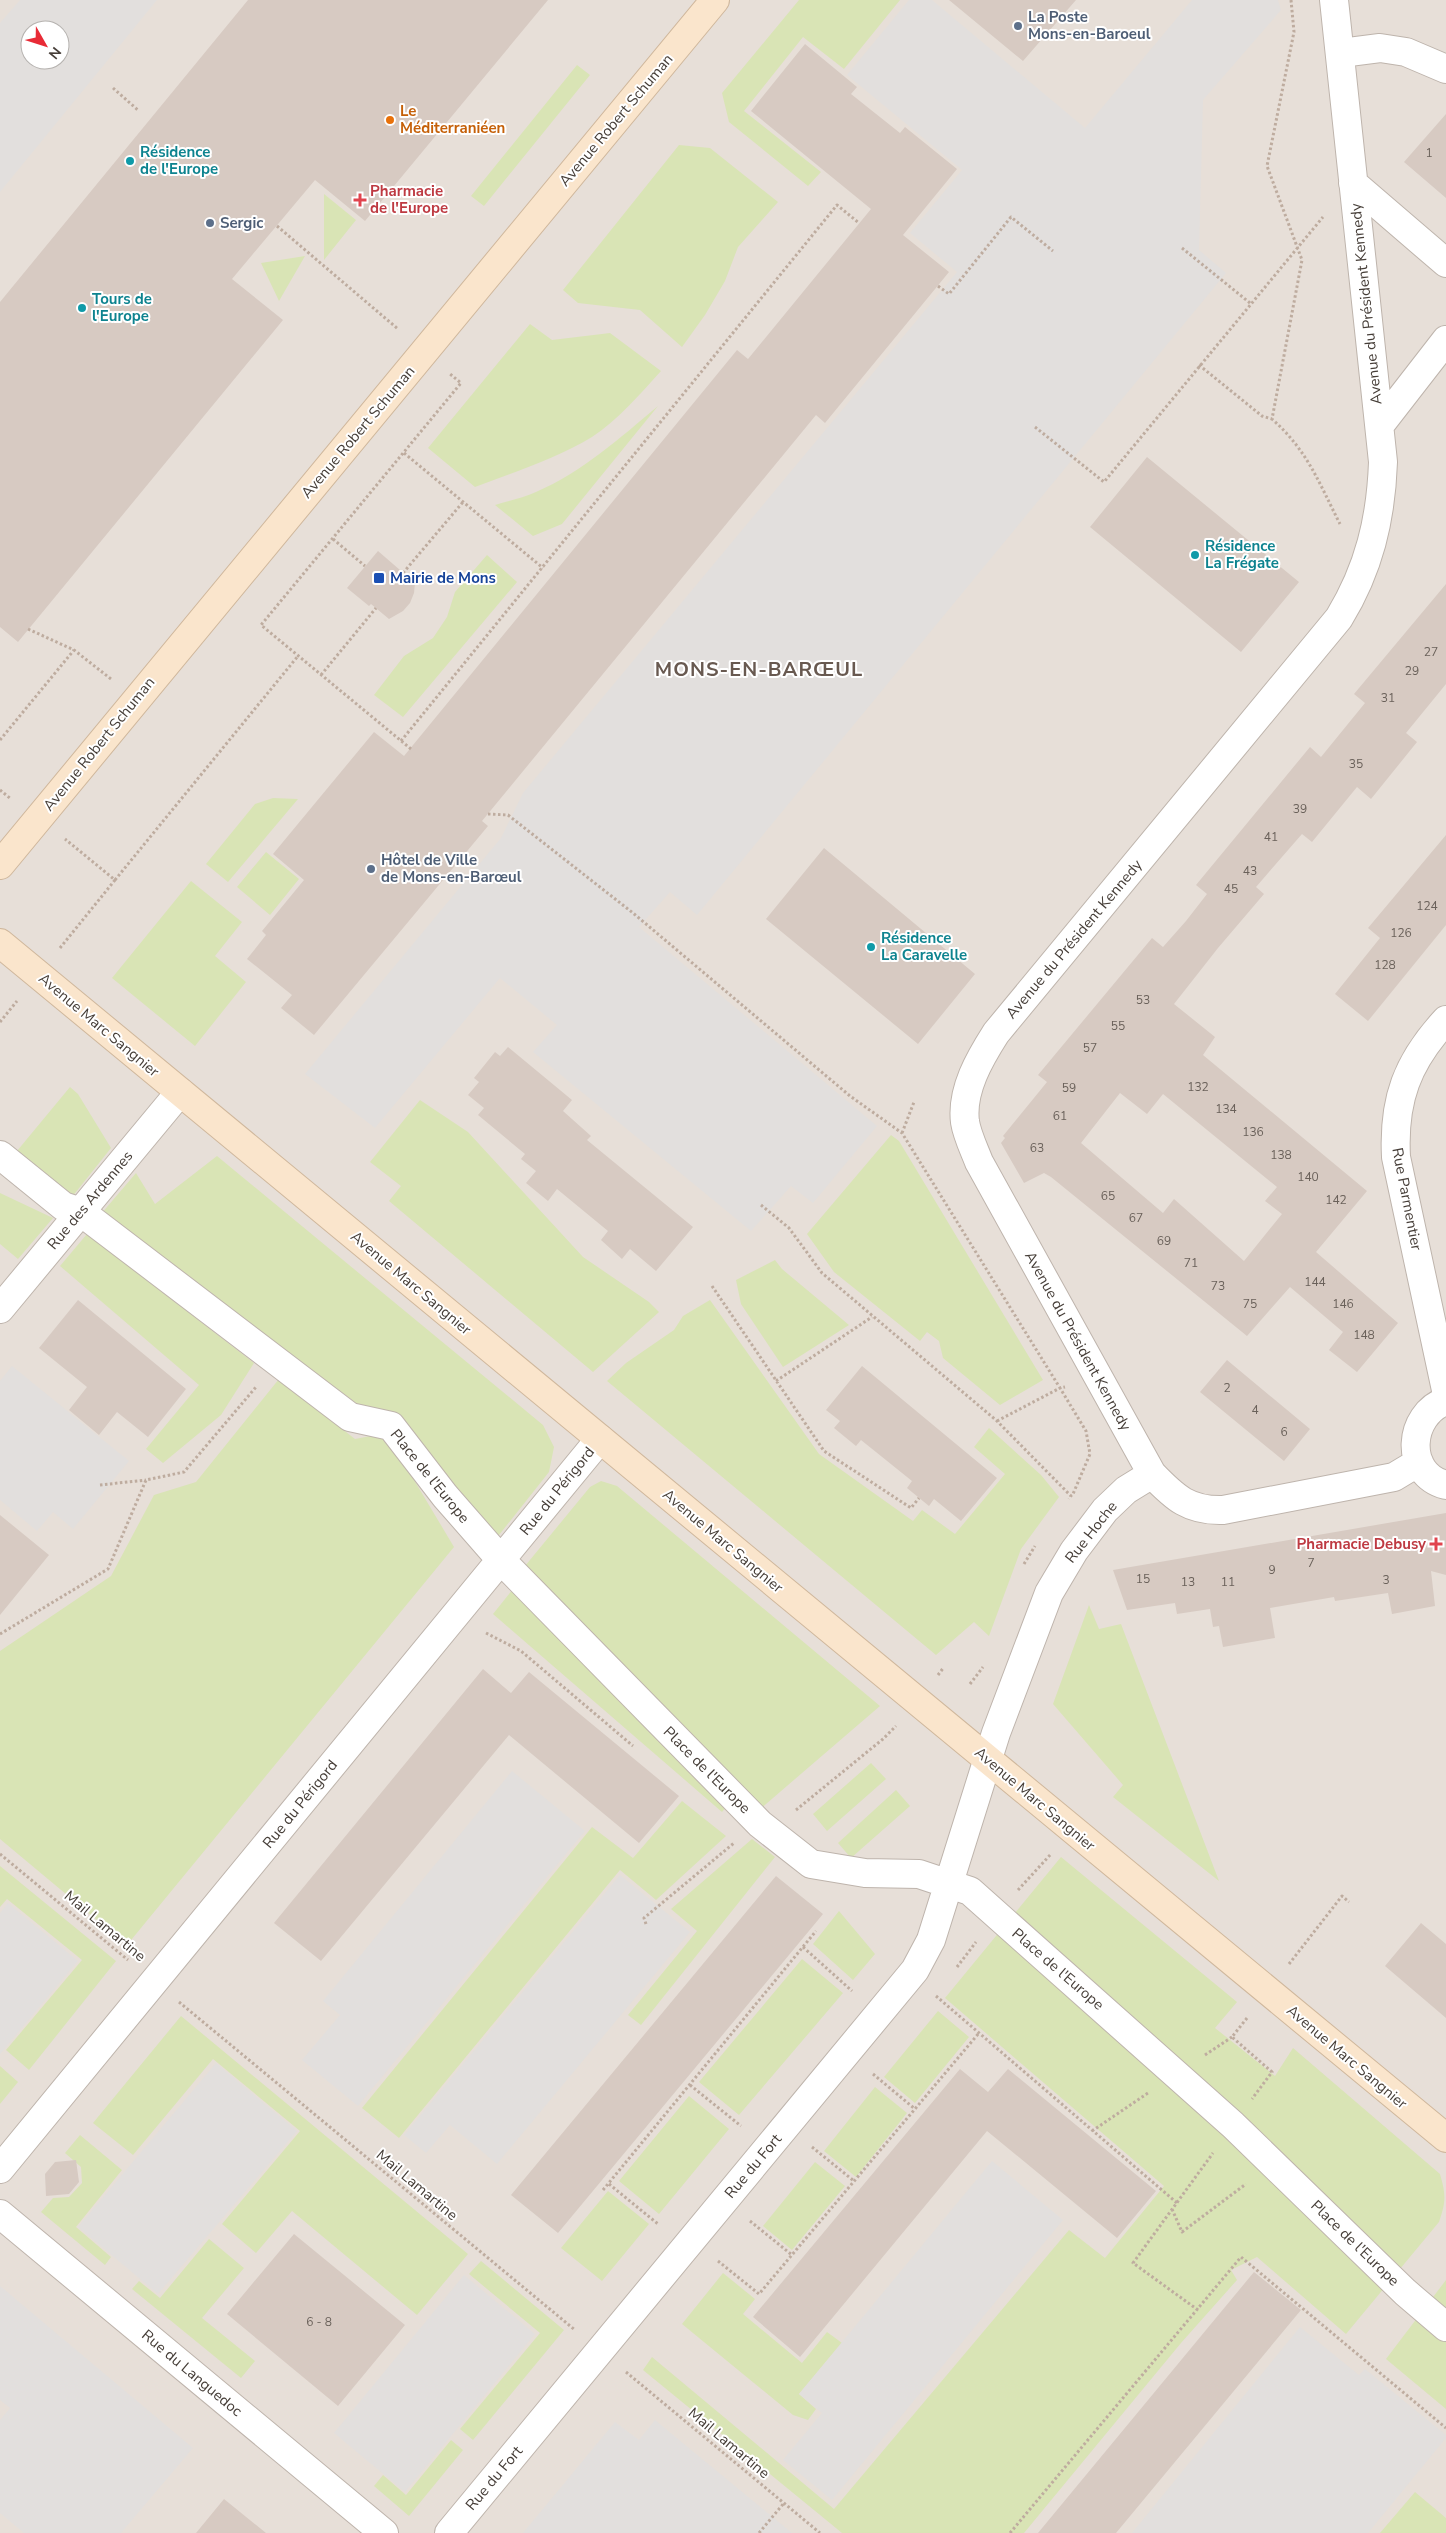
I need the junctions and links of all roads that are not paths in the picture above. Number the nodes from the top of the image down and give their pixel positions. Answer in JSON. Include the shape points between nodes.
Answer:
{"nodes":[{"id":1,"x":715,"y":0,"type":"edge"},
{"id":2,"x":1334,"y":0,"type":"edge"},
{"id":3,"x":1341,"y":53,"type":"junction"},
{"id":4,"x":1446,"y":69,"type":"edge"},
{"id":5,"x":1353,"y":183,"type":"junction"},
{"id":6,"x":1446,"y":263,"type":"edge"},
{"id":7,"x":1446,"y":340,"type":"edge"},
{"id":8,"x":1380,"y":425,"type":"junction"},
{"id":9,"x":0,"y":865,"type":"edge"},
{"id":10,"x":0,"y":943,"type":"edge"},
{"id":11,"x":1446,"y":1020,"type":"edge"},
{"id":12,"x":180,"y":1092,"type":"junction"},
{"id":13,"x":0,"y":1154,"type":"edge"},
{"id":14,"x":81,"y":1212,"type":"junction"},
{"id":15,"x":0,"y":1309,"type":"edge"},
{"id":16,"x":1446,"y":1390,"type":"edge"},
{"id":17,"x":1446,"y":1400,"type":"edge"},
{"id":18,"x":600,"y":1439,"type":"junction"},
{"id":19,"x":1419,"y":1462,"type":"junction"},
{"id":20,"x":1152,"y":1474,"type":"junction"},
{"id":21,"x":1446,"y":1485,"type":"edge"},
{"id":22,"x":500,"y":1560,"type":"junction"},
{"id":23,"x":989,"y":1761,"type":"junction"},
{"id":24,"x":949,"y":1885,"type":"junction"},
{"id":25,"x":1446,"y":2138,"type":"edge"},
{"id":26,"x":0,"y":2169,"type":"edge"},
{"id":27,"x":0,"y":2214,"type":"edge"},
{"id":28,"x":1446,"y":2327,"type":"edge"},
{"id":29,"x":384,"y":2533,"type":"edge"},
{"id":30,"x":449,"y":2533,"type":"edge"}],
"edges":[{"from":1,"to":9,"type":"main road","name":"Avenue Robert Schuman"},
{"from":2,"to":3,"type":"street","name":"Avenue du Président Kennedy"},
{"from":3,"to":4,"type":"street","via":[[1389,49],[1406,52]]},
{"from":3,"to":5,"type":"street","name":"Avenue du Président Kennedy"},
{"from":5,"to":6,"type":"street","name":"Avenue du Président Kennedy"},
{"from":5,"to":8,"type":"street","name":"Avenue du Président Kennedy"},
{"from":7,"to":8,"type":"street","name":"Avenue du Président Kennedy"},
{"from":8,"to":20,"type":"street","name":"Avenue du Président Kennedy","via":[[1382,495],[1374,540],[1353,595],[1339,618],[996,1033],[982,1055],[966,1098],[965,1122],[979,1162]]},
{"from":10,"to":12,"type":"main road","name":"Avenue Marc Sangnier"},
{"from":11,"to":16,"type":"street","name":"Rue Parmentier","via":[[1423,1046],[1406,1078],[1395,1134],[1396,1158]]},
{"from":12,"to":14,"type":"street","name":"Rue des Ardennes"},
{"from":12,"to":18,"type":"main road","name":"Avenue Marc Sangnier"},
{"from":13,"to":14,"type":"street","name":"Place de l'Europe","via":[[63,1206]]},
{"from":14,"to":15,"type":"street","name":"Rue des Ardennes"},
{"from":14,"to":22,"type":"street","name":"Place de l'Europe","via":[[350,1417],[391,1426]]},
{"from":17,"to":19,"type":"street","via":[[1431,1409],[1419,1424],[1414,1443]]},
{"from":18,"to":22,"type":"street","name":"Rue du Périgord"},
{"from":18,"to":23,"type":"main road","name":"Avenue Marc Sangnier"},
{"from":19,"to":20,"type":"street","via":[[1394,1477],[1223,1510],[1204,1510],[1188,1505]]},
{"from":19,"to":21,"type":"street","via":[[1433,1479]]},
{"from":20,"to":23,"type":"street","name":"Rue Hoche","via":[[1126,1490],[1105,1510],[1060,1571],[1037,1619]]},
{"from":22,"to":24,"type":"street","name":"Place de l'Europe","via":[[760,1824],[811,1864],[865,1874],[919,1874]]},
{"from":22,"to":26,"type":"street","name":"Rue du Périgord"},
{"from":23,"to":24,"type":"street","name":"Rue du Fort"},
{"from":23,"to":25,"type":"main road","name":"Avenue Marc Sangnier"},
{"from":24,"to":28,"type":"street","name":"Place de l'Europe","via":[[970,1891],[996,1914],[1233,2125],[1405,2292]]},
{"from":24,"to":30,"type":"street","name":"Rue du Fort","via":[[931,1940],[915,1970]]},
{"from":27,"to":29,"type":"street","name":"Rue du Languedoc"}]}
